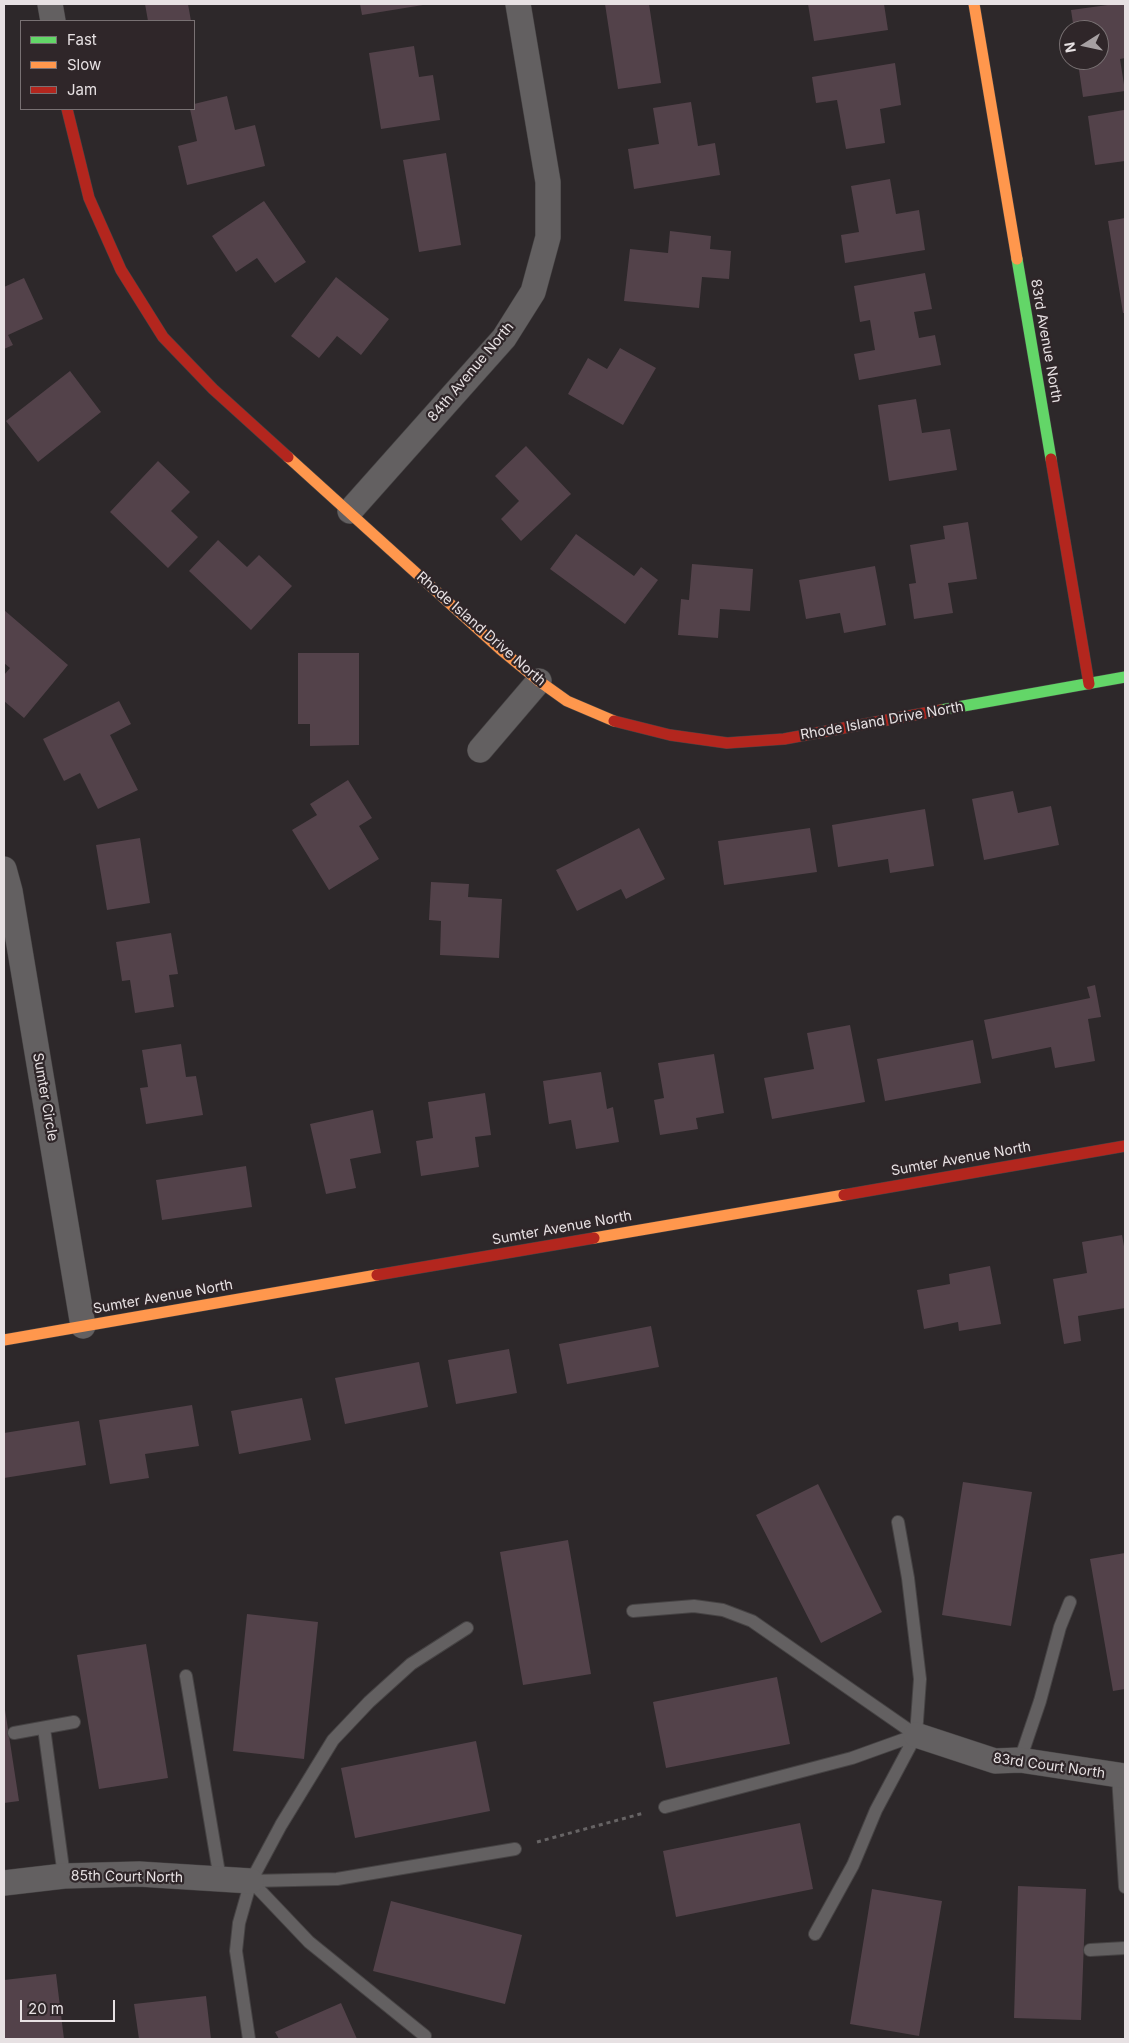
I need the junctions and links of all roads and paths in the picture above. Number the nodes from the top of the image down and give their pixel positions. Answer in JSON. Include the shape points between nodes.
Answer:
{"nodes":[{"id":1,"x":50,"y":4,"type":"edge"},
{"id":2,"x":518,"y":4,"type":"edge"},
{"id":3,"x":974,"y":4,"type":"edge"},
{"id":4,"x":53,"y":20,"type":"edge"},
{"id":5,"x":67,"y":110,"type":"edge"},
{"id":6,"x":350,"y":511,"type":"junction"},
{"id":7,"x":1125,"y":677,"type":"edge"},
{"id":8,"x":539,"y":681,"type":"junction"},
{"id":9,"x":1089,"y":684,"type":"junction"},
{"id":10,"x":480,"y":750,"type":"dead end"},
{"id":11,"x":4,"y":869,"type":"edge"},
{"id":12,"x":1125,"y":1146,"type":"edge"},
{"id":13,"x":83,"y":1326,"type":"junction"},
{"id":14,"x":4,"y":1340,"type":"edge"},
{"id":15,"x":898,"y":1522,"type":"dead end"},
{"id":16,"x":1070,"y":1602,"type":"dead end"},
{"id":17,"x":633,"y":1611,"type":"dead end"},
{"id":18,"x":467,"y":1628,"type":"dead end"},
{"id":19,"x":186,"y":1676,"type":"dead end"},
{"id":20,"x":74,"y":1722,"type":"dead end"},
{"id":21,"x":44,"y":1728,"type":"junction"},
{"id":22,"x":14,"y":1733,"type":"dead end"},
{"id":23,"x":916,"y":1735,"type":"junction"},
{"id":24,"x":1020,"y":1760,"type":"junction"},
{"id":25,"x":1122,"y":1776,"type":"edge"},
{"id":26,"x":665,"y":1807,"type":"joint"},
{"id":27,"x":515,"y":1849,"type":"joint"},
{"id":28,"x":64,"y":1876,"type":"junction"},
{"id":29,"x":220,"y":1879,"type":"junction"},
{"id":30,"x":251,"y":1881,"type":"junction"},
{"id":31,"x":4,"y":1883,"type":"edge"},
{"id":32,"x":1125,"y":1887,"type":"edge"},
{"id":33,"x":815,"y":1934,"type":"dead end"},
{"id":34,"x":1125,"y":1948,"type":"edge"},
{"id":35,"x":1090,"y":1950,"type":"dead end"},
{"id":36,"x":425,"y":2036,"type":"dead end"},
{"id":37,"x":249,"y":2039,"type":"edge"}],
"edges":[{"from":1,"to":4,"type":"street"},
{"from":2,"to":6,"type":"street","name":"84th Avenue North","via":[[548,182],[548,237],[532,292],[504,338]]},
{"from":3,"to":9,"type":"street","name":"83rd Avenue North"},
{"from":5,"to":6,"type":"street","name":"Rhode Island Drive North","via":[[89,198],[121,270],[163,337],[213,389]]},
{"from":6,"to":8,"type":"street","name":"Rhode Island Drive North"},
{"from":7,"to":9,"type":"street","name":"Rhode Island Drive North"},
{"from":8,"to":9,"type":"street","name":"Rhode Island Drive North","via":[[566,701],[616,722],[670,735],[727,743],[784,739]]},
{"from":8,"to":10,"type":"street"},
{"from":11,"to":13,"type":"street","name":"Sumter Circle"},
{"from":12,"to":13,"type":"street","name":"Sumter Avenue North"},
{"from":13,"to":14,"type":"street","name":"Sumter Avenue North"},
{"from":15,"to":23,"type":"lane","via":[[920,1678]]},
{"from":16,"to":24,"type":"lane"},
{"from":17,"to":23,"type":"lane","via":[[694,1606],[723,1610],[752,1621]]},
{"from":18,"to":30,"type":"lane","via":[[411,1664],[333,1740]]},
{"from":19,"to":29,"type":"lane"},
{"from":20,"to":21,"type":"lane"},
{"from":21,"to":22,"type":"lane"},
{"from":21,"to":28,"type":"lane"},
{"from":23,"to":24,"type":"street","name":"83rd Court North","via":[[995,1760]]},
{"from":23,"to":26,"type":"lane","via":[[852,1758]]},
{"from":23,"to":33,"type":"lane","via":[[876,1810],[854,1865]]},
{"from":24,"to":25,"type":"street","name":"83rd Court North"},
{"from":25,"to":32,"type":"lane"},
{"from":26,"to":27,"type":"path"},
{"from":27,"to":30,"type":"lane","via":[[337,1879]]},
{"from":28,"to":29,"type":"street","name":"85th Court North","via":[[139,1874]]},
{"from":28,"to":31,"type":"street","name":"85th Court North"},
{"from":29,"to":30,"type":"street","name":"85th Court North"},
{"from":30,"to":36,"type":"lane","via":[[309,1942]]},
{"from":30,"to":37,"type":"lane","via":[[239,1923],[236,1951]]},
{"from":34,"to":35,"type":"lane"}]}
